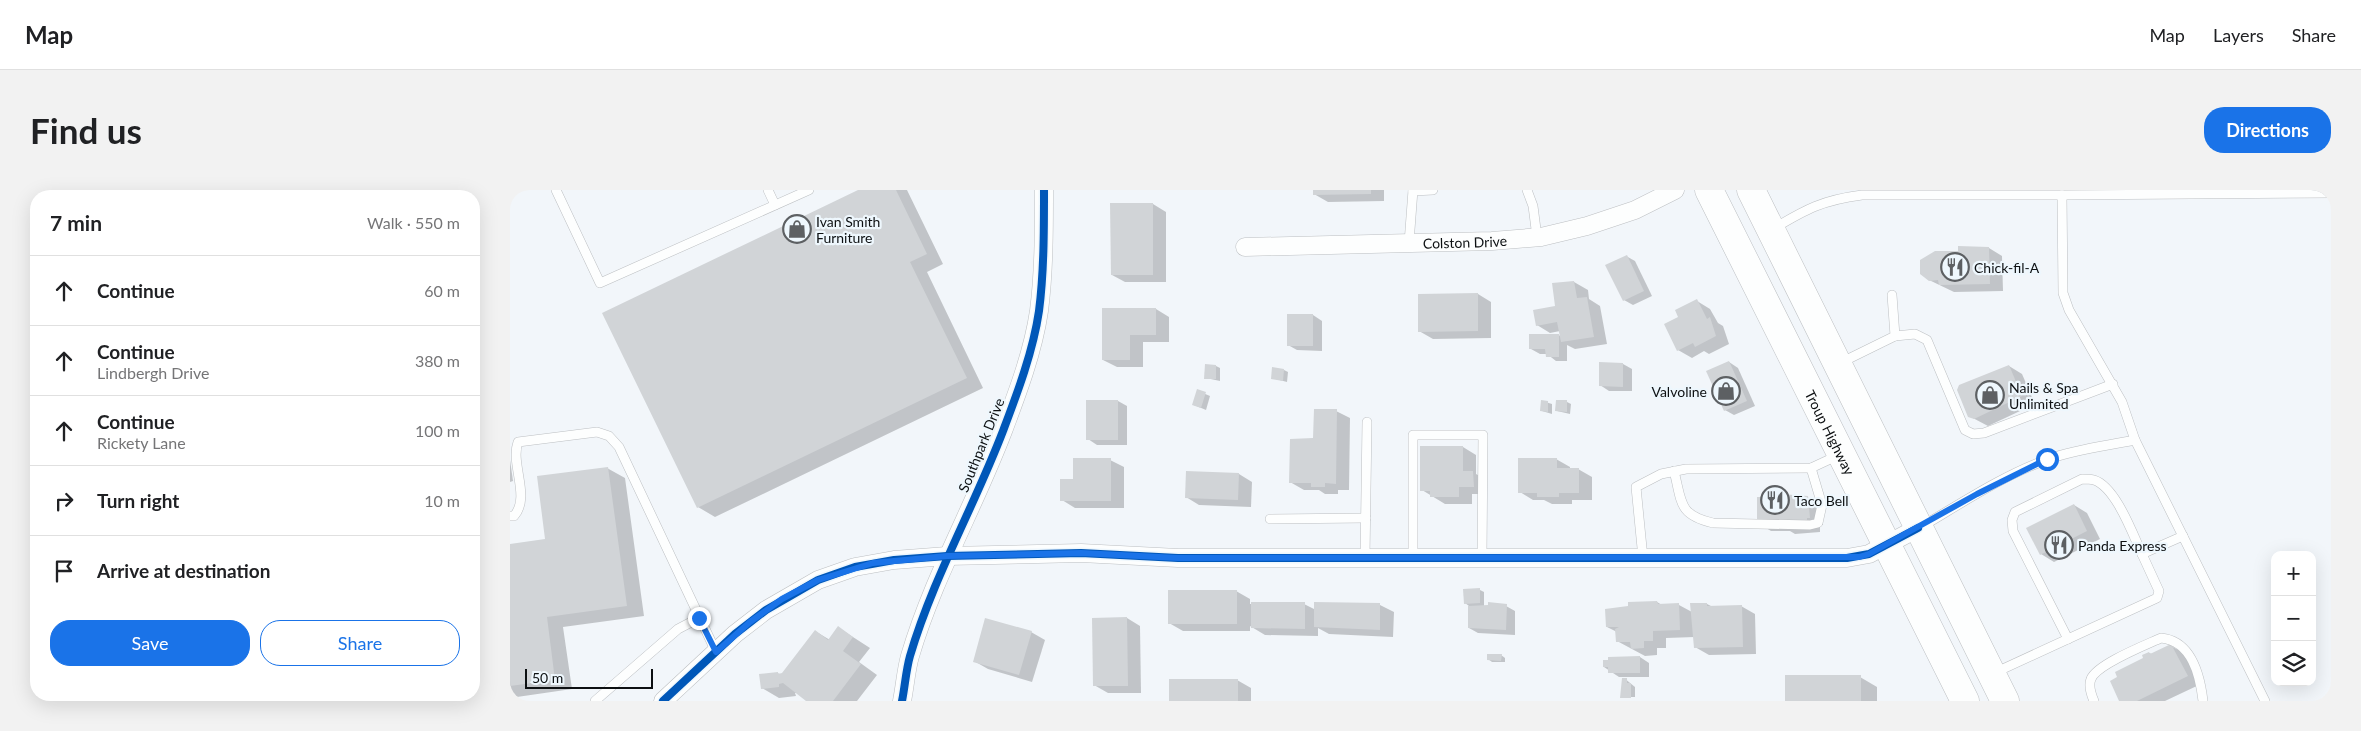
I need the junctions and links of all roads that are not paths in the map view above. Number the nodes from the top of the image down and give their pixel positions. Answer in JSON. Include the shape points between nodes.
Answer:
{"nodes":[{"id":1,"x":556,"y":190,"type":"edge"},
{"id":2,"x":768,"y":190,"type":"edge"},
{"id":3,"x":809,"y":190,"type":"edge"},
{"id":4,"x":1044,"y":190,"type":"edge"},
{"id":5,"x":1413,"y":190,"type":"edge"},
{"id":6,"x":1432,"y":190,"type":"edge"},
{"id":7,"x":1527,"y":190,"type":"edge"},
{"id":8,"x":1675,"y":190,"type":"edge"},
{"id":9,"x":1709,"y":190,"type":"edge"},
{"id":10,"x":1751,"y":190,"type":"edge"},
{"id":11,"x":1933,"y":192,"type":"edge"},
{"id":12,"x":1983,"y":192,"type":"edge"},
{"id":13,"x":2035,"y":192,"type":"edge"},
{"id":14,"x":2331,"y":193,"type":"edge"},
{"id":15,"x":2062,"y":195,"type":"junction"},
{"id":16,"x":775,"y":206,"type":"junction"},
{"id":17,"x":1771,"y":230,"type":"junction"},
{"id":18,"x":1537,"y":237,"type":"junction"},
{"id":19,"x":1409,"y":243,"type":"junction"},
{"id":20,"x":1245,"y":247,"type":"dead end"},
{"id":21,"x":1892,"y":295,"type":"dead end"},
{"id":22,"x":1894,"y":336,"type":"junction"},
{"id":23,"x":1837,"y":364,"type":"junction"},
{"id":24,"x":2113,"y":384,"type":"junction"},
{"id":25,"x":1367,"y":422,"type":"dead end"},
{"id":26,"x":2135,"y":440,"type":"junction"},
{"id":27,"x":1842,"y":454,"type":"junction"},
{"id":28,"x":1811,"y":468,"type":"junction"},
{"id":29,"x":1674,"y":471,"type":"junction"},
{"id":30,"x":510,"y":516,"type":"edge"},
{"id":31,"x":1366,"y":518,"type":"junction"},
{"id":32,"x":1270,"y":519,"type":"dead end"},
{"id":33,"x":1918,"y":528,"type":"junction"},
{"id":34,"x":2184,"y":536,"type":"junction"},
{"id":35,"x":1887,"y":545,"type":"junction"},
{"id":36,"x":2142,"y":554,"type":"junction"},
{"id":37,"x":947,"y":556,"type":"junction"},
{"id":38,"x":1365,"y":558,"type":"junction"},
{"id":39,"x":1412,"y":558,"type":"junction"},
{"id":40,"x":1482,"y":558,"type":"junction"},
{"id":41,"x":1643,"y":558,"type":"junction"},
{"id":42,"x":699,"y":618,"type":"junction"},
{"id":43,"x":2068,"y":639,"type":"junction"},
{"id":44,"x":716,"y":652,"type":"junction"},
{"id":45,"x":1992,"y":674,"type":"junction"},
{"id":46,"x":595,"y":701,"type":"edge"},
{"id":47,"x":663,"y":701,"type":"edge"},
{"id":48,"x":902,"y":701,"type":"edge"},
{"id":49,"x":1965,"y":701,"type":"edge"},
{"id":50,"x":2006,"y":701,"type":"edge"},
{"id":51,"x":2094,"y":701,"type":"edge"},
{"id":52,"x":2203,"y":701,"type":"edge"},
{"id":53,"x":2265,"y":701,"type":"edge"}],
"edges":[{"from":1,"to":16,"type":"lane","via":[[600,283]]},
{"from":2,"to":16,"type":"lane"},
{"from":3,"to":16,"type":"lane"},
{"from":4,"to":37,"type":"street","name":"Southpark Drive","via":[[1038,312],[1026,362],[1002,432]]},
{"from":5,"to":6,"type":"lane"},
{"from":5,"to":19,"type":"lane"},
{"from":7,"to":18,"type":"lane"},
{"from":8,"to":18,"type":"street","name":"Colston Drive","via":[[1635,210],[1587,226]]},
{"from":9,"to":27,"type":"highway","name":"Troup Highway"},
{"from":10,"to":17,"type":"highway"},
{"from":11,"to":12,"type":"lane"},
{"from":11,"to":17,"type":"lane","via":[[1836,198],[1818,203]]},
{"from":12,"to":13,"type":"lane"},
{"from":13,"to":15,"type":"lane"},
{"from":14,"to":15,"type":"lane"},
{"from":15,"to":24,"type":"lane","via":[[2063,293],[2069,310]]},
{"from":17,"to":23,"type":"highway"},
{"from":18,"to":19,"type":"street","name":"Colston Drive"},
{"from":19,"to":20,"type":"street","name":"Colston Drive"},
{"from":21,"to":22,"type":"lane"},
{"from":22,"to":23,"type":"lane"},
{"from":22,"to":24,"type":"lane","via":[[1915,334],[1927,340],[1965,430],[1973,434],[1984,433]]},
{"from":23,"to":33,"type":"highway"},
{"from":24,"to":26,"type":"lane"},
{"from":25,"to":31,"type":"lane"},
{"from":26,"to":33,"type":"lane","via":[[2047,459]]},
{"from":26,"to":34,"type":"lane"},
{"from":27,"to":28,"type":"lane"},
{"from":27,"to":35,"type":"highway","name":"Troup Highway"},
{"from":28,"to":29,"type":"lane"},
{"from":28,"to":29,"type":"lane","via":[[1822,504],[1818,523],[1810,525],[1700,520],[1688,514],[1683,506]]},
{"from":29,"to":41,"type":"lane","via":[[1636,487]]},
{"from":30,"to":42,"type":"lane","via":[[519,510],[514,451],[518,442],[597,432],[609,436],[619,448]]},
{"from":31,"to":32,"type":"lane"},
{"from":31,"to":38,"type":"lane"},
{"from":33,"to":35,"type":"street"},
{"from":33,"to":45,"type":"highway"},
{"from":34,"to":36,"type":"lane"},
{"from":34,"to":53,"type":"lane"},
{"from":35,"to":41,"type":"street","via":[[1869,554],[1847,558]]},
{"from":35,"to":49,"type":"highway","name":"Troup Highway"},
{"from":36,"to":43,"type":"lane","via":[[2159,591],[2157,598]]},
{"from":36,"to":43,"type":"lane","via":[[2117,502],[2104,486],[2094,480],[2082,479],[2015,512],[2013,531]]},
{"from":37,"to":38,"type":"street","via":[[1081,553],[1178,558]]},
{"from":37,"to":44,"type":"street","via":[[873,563],[818,580],[766,610]]},
{"from":37,"to":48,"type":"street","name":"Southpark Drive","via":[[910,657]]},
{"from":38,"to":39,"type":"street"},
{"from":39,"to":40,"type":"street"},
{"from":39,"to":40,"type":"lane","via":[[1413,435],[1483,435]]},
{"from":40,"to":41,"type":"street"},
{"from":42,"to":44,"type":"lane"},
{"from":42,"to":46,"type":"lane","via":[[678,629]]},
{"from":43,"to":45,"type":"lane"},
{"from":44,"to":47,"type":"street"},
{"from":45,"to":50,"type":"highway"},
{"from":51,"to":52,"type":"lane","via":[[2090,692],[2091,678],[2100,668],[2161,638],[2172,639],[2185,650],[2199,674]]}]}
